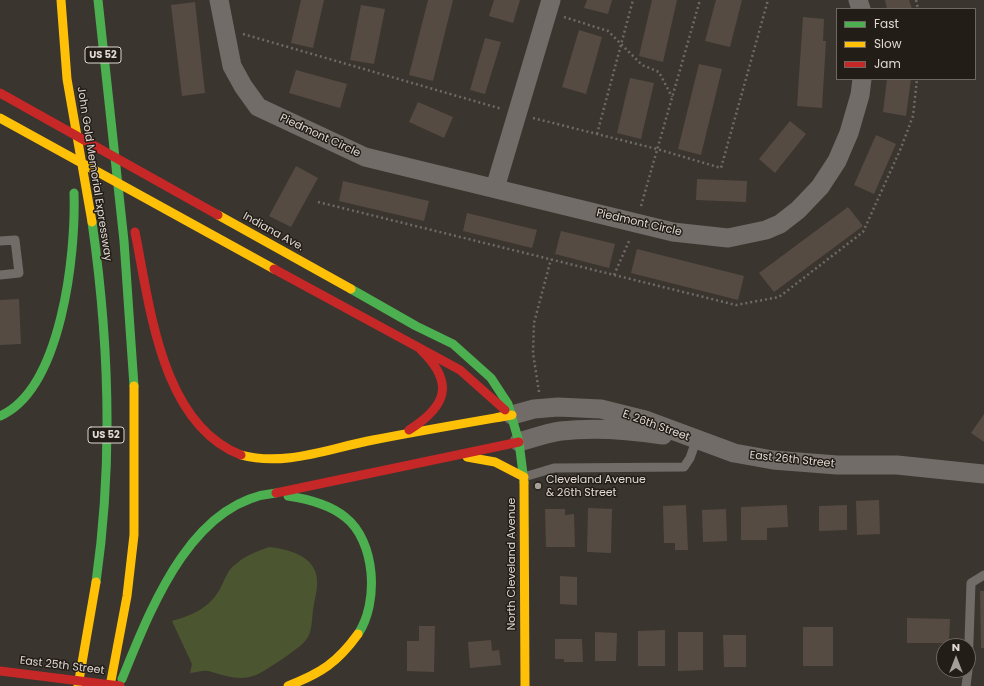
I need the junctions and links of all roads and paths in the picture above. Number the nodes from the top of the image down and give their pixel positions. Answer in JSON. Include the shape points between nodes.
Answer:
{"nodes":[{"id":1,"x":61,"y":0,"type":"edge"},
{"id":2,"x":98,"y":0,"type":"edge"},
{"id":3,"x":219,"y":0,"type":"edge"},
{"id":4,"x":633,"y":0,"type":"edge"},
{"id":5,"x":700,"y":0,"type":"edge"},
{"id":6,"x":549,"y":6,"type":"edge"},
{"id":7,"x":620,"y":45,"type":"junction"},
{"id":8,"x":862,"y":80,"type":"edge"},
{"id":9,"x":68,"y":89,"type":"junction"},
{"id":10,"x":0,"y":93,"type":"edge"},
{"id":11,"x":672,"y":97,"type":"junction"},
{"id":12,"x":108,"y":110,"type":"junction"},
{"id":13,"x":0,"y":118,"type":"edge"},
{"id":14,"x":597,"y":134,"type":"dead end"},
{"id":15,"x":73,"y":166,"type":"dead end"},
{"id":16,"x":74,"y":182,"type":"dead end"},
{"id":17,"x":495,"y":188,"type":"junction"},
{"id":18,"x":130,"y":207,"type":"dead end"},
{"id":19,"x":133,"y":222,"type":"dead end"},
{"id":20,"x":637,"y":223,"type":"junction"},
{"id":21,"x":0,"y":241,"type":"edge"},
{"id":22,"x":551,"y":259,"type":"dead end"},
{"id":23,"x":0,"y":274,"type":"edge"},
{"id":24,"x":614,"y":275,"type":"dead end"},
{"id":25,"x":421,"y":350,"type":"junction"},
{"id":26,"x":542,"y":409,"type":"junction"},
{"id":27,"x":512,"y":415,"type":"junction"},
{"id":28,"x":0,"y":416,"type":"edge"},
{"id":29,"x":403,"y":434,"type":"junction"},
{"id":30,"x":696,"y":440,"type":"junction"},
{"id":31,"x":519,"y":442,"type":"junction"},
{"id":32,"x":442,"y":459,"type":"junction"},
{"id":33,"x":984,"y":474,"type":"edge"},
{"id":34,"x":524,"y":477,"type":"junction"},
{"id":35,"x":275,"y":493,"type":"junction"},
{"id":36,"x":984,"y":575,"type":"edge"},
{"id":37,"x":969,"y":638,"type":"edge"},
{"id":38,"x":0,"y":671,"type":"edge"},
{"id":39,"x":78,"y":686,"type":"edge"},
{"id":40,"x":110,"y":686,"type":"edge"},
{"id":41,"x":120,"y":686,"type":"edge"},
{"id":42,"x":288,"y":686,"type":"edge"},
{"id":43,"x":525,"y":686,"type":"edge"}],
"edges":[{"from":1,"to":9,"type":"main road","name":"John Gold Memorial Expressway","number":"US 52"},
{"from":2,"to":12,"type":"main road","name":"John Gold Memorial Expressway","number":"US 52"},
{"from":3,"to":17,"type":"street","name":"Piedmont Circle","via":[[232,66],[258,107],[365,157]]},
{"from":4,"to":7,"type":"path"},
{"from":5,"to":11,"type":"path"},
{"from":6,"to":7,"type":"path","via":[[608,31]]},
{"from":6,"to":17,"type":"street"},
{"from":7,"to":11,"type":"path","via":[[642,65],[660,72]]},
{"from":7,"to":14,"type":"path"},
{"from":8,"to":20,"type":"street","name":"Piedmont Circle","via":[[849,133],[837,161],[820,187],[780,224],[766,230],[728,238],[673,232]]},
{"from":9,"to":15,"type":"main road"},
{"from":9,"to":39,"type":"main road","name":"John Gold Memorial Expressway","number":"US 52","via":[[92,229],[105,350],[104,512],[88,641]]},
{"from":10,"to":27,"type":"main road","name":"Indiana Ave.","via":[[416,326],[453,344],[491,378],[501,391]]},
{"from":11,"to":20,"type":"path"},
{"from":12,"to":18,"type":"main road"},
{"from":12,"to":40,"type":"main road","name":"John Gold Memorial Expressway","number":"US 52","via":[[125,248],[134,359],[136,451],[133,542],[119,644]]},
{"from":13,"to":25,"type":"main road"},
{"from":16,"to":28,"type":"main road","via":[[76,220],[64,307],[45,367],[33,390],[13,411]]},
{"from":17,"to":20,"type":"street","name":"Piedmont Circle"},
{"from":19,"to":29,"type":"main road","via":[[159,342],[177,393],[202,432],[214,442],[242,455],[273,460]]},
{"from":20,"to":24,"type":"path"},
{"from":21,"to":23,"type":"lane","via":[[15,240],[19,273]]},
{"from":22,"to":26,"type":"path","via":[[534,323],[533,353]]},
{"from":25,"to":27,"type":"main road","via":[[460,370]]},
{"from":25,"to":29,"type":"main road","via":[[433,359],[442,376],[441,402],[433,414]]},
{"from":26,"to":27,"type":"street","name":"E. 26th Street"},
{"from":26,"to":30,"type":"street","name":"E. 26th Street","via":[[580,408],[623,414]]},
{"from":27,"to":29,"type":"main road"},
{"from":27,"to":31,"type":"main road","name":"Indiana Ave."},
{"from":30,"to":31,"type":"street","name":"E. 26th Street","via":[[649,433],[581,430]]},
{"from":30,"to":33,"type":"street","name":"East 26th Street","via":[[734,453],[773,460],[837,465],[897,465]]},
{"from":30,"to":34,"type":"lane","via":[[684,467],[554,468]]},
{"from":31,"to":32,"type":"main road"},
{"from":31,"to":34,"type":"main road","name":"North Cleveland Avenue"},
{"from":32,"to":34,"type":"main road","via":[[472,457],[495,462]]},
{"from":32,"to":35,"type":"main road"},
{"from":34,"to":43,"type":"main road","name":"North Cleveland Avenue"},
{"from":35,"to":41,"type":"main road","via":[[248,498],[222,513],[182,555],[147,619]]},
{"from":35,"to":42,"type":"main road","via":[[316,501],[347,518],[364,547],[372,578],[370,608],[366,622],[355,638],[319,674]]},
{"from":36,"to":37,"type":"lane","via":[[971,583]]},
{"from":38,"to":41,"type":"main road","name":"East 25th Street"}]}
